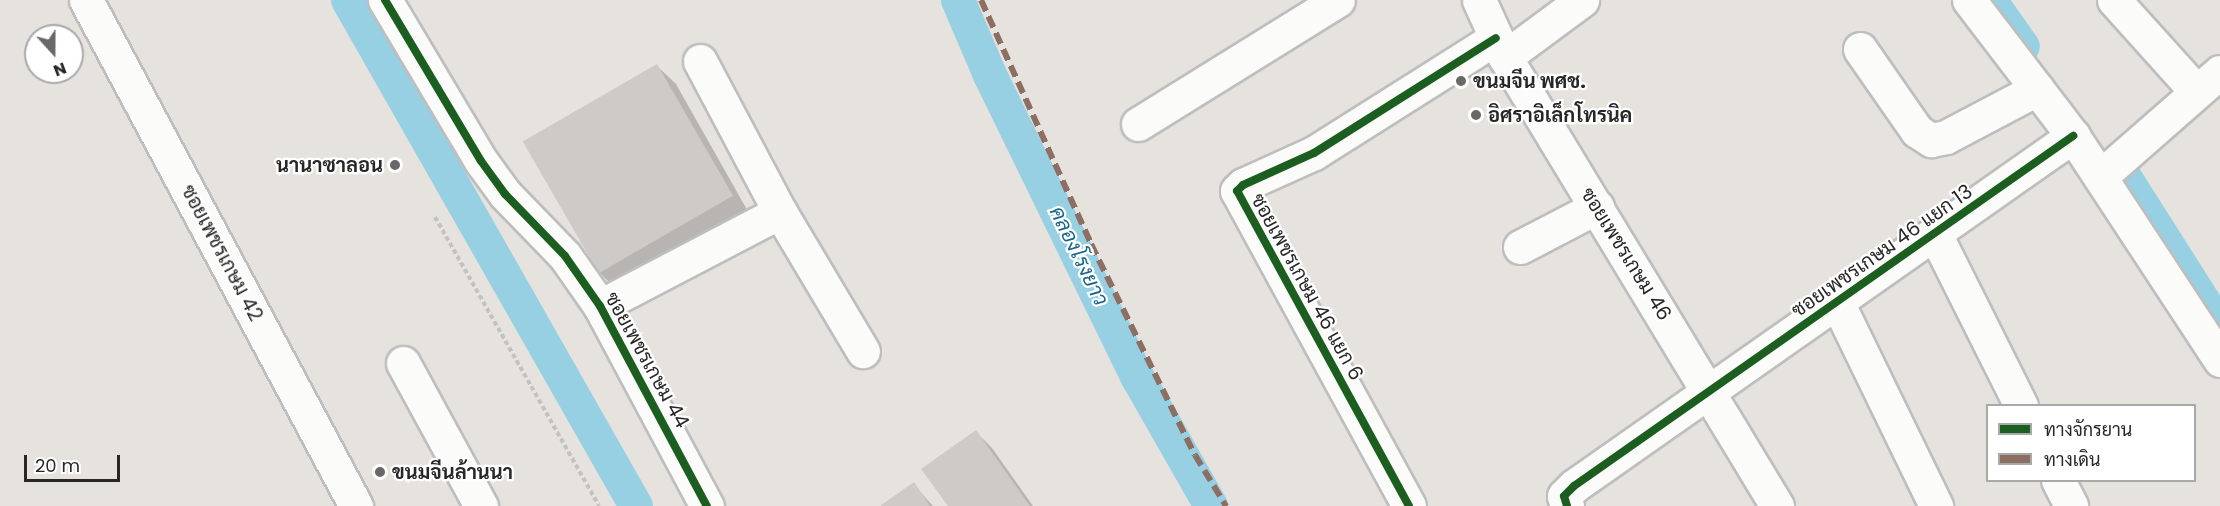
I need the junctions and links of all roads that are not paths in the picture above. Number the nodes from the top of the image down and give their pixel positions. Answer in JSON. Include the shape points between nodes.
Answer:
{"nodes":[{"id":1,"x":86,"y":0,"type":"edge"},
{"id":2,"x":386,"y":0,"type":"edge"},
{"id":3,"x":1338,"y":0,"type":"edge"},
{"id":4,"x":1479,"y":0,"type":"edge"},
{"id":5,"x":1582,"y":0,"type":"edge"},
{"id":6,"x":1969,"y":0,"type":"edge"},
{"id":7,"x":2114,"y":0,"type":"edge"},
{"id":8,"x":1501,"y":47,"type":"junction"},
{"id":9,"x":1860,"y":49,"type":"dead end"},
{"id":10,"x":700,"y":61,"type":"dead end"},
{"id":11,"x":2208,"y":81,"type":"edge"},
{"id":12,"x":2037,"y":89,"type":"junction"},
{"id":13,"x":1138,"y":124,"type":"dead end"},
{"id":14,"x":2073,"y":136,"type":"junction"},
{"id":15,"x":2101,"y":176,"type":"junction"},
{"id":16,"x":1597,"y":207,"type":"junction"},
{"id":17,"x":780,"y":212,"type":"junction"},
{"id":18,"x":1935,"y":234,"type":"junction"},
{"id":19,"x":1520,"y":247,"type":"dead end"},
{"id":20,"x":1838,"y":304,"type":"junction"},
{"id":21,"x":600,"y":306,"type":"junction"},
{"id":22,"x":862,"y":351,"type":"dead end"},
{"id":23,"x":2220,"y":360,"type":"edge"},
{"id":24,"x":403,"y":363,"type":"dead end"},
{"id":25,"x":1708,"y":389,"type":"junction"},
{"id":26,"x":2020,"y":404,"type":"edge"},
{"id":27,"x":2059,"y":482,"type":"edge"},
{"id":28,"x":356,"y":506,"type":"edge"},
{"id":29,"x":481,"y":506,"type":"edge"},
{"id":30,"x":707,"y":506,"type":"edge"},
{"id":31,"x":1409,"y":506,"type":"edge"},
{"id":32,"x":1567,"y":506,"type":"edge"},
{"id":33,"x":1777,"y":506,"type":"edge"},
{"id":34,"x":1936,"y":506,"type":"edge"},
{"id":35,"x":2071,"y":506,"type":"edge"}],
"edges":[{"from":1,"to":28,"type":"street","name":"ซอยเพชรเกษม 42"},
{"from":2,"to":21,"type":"street","name":"ซอยเพชรเกษม 44","via":[[481,161],[505,194],[565,256]]},
{"from":3,"to":13,"type":"street"},
{"from":4,"to":8,"type":"street","name":"ซอยเพชรเกษม 46"},
{"from":5,"to":8,"type":"street"},
{"from":6,"to":12,"type":"street"},
{"from":7,"to":11,"type":"street"},
{"from":8,"to":16,"type":"street","name":"ซอยเพชรเกษม 46"},
{"from":8,"to":31,"type":"street","name":"ซอยเพชรเกษม 46 แยก 6","via":[[1314,153],[1237,191]]},
{"from":9,"to":12,"type":"street","via":[[1917,131],[1931,140],[1946,137]]},
{"from":10,"to":17,"type":"street"},
{"from":11,"to":15,"type":"street"},
{"from":12,"to":14,"type":"street"},
{"from":14,"to":15,"type":"street"},
{"from":14,"to":18,"type":"street","name":"ซอยเพชรเกษม 46 แยก 13"},
{"from":15,"to":23,"type":"street"},
{"from":16,"to":19,"type":"street"},
{"from":16,"to":25,"type":"street","name":"ซอยเพชรเกษม 46"},
{"from":17,"to":21,"type":"street"},
{"from":17,"to":22,"type":"street"},
{"from":18,"to":20,"type":"street","name":"ซอยเพชรเกษม 46 แยก 13"},
{"from":18,"to":26,"type":"street"},
{"from":20,"to":25,"type":"street","name":"ซอยเพชรเกษม 46 แยก 13"},
{"from":20,"to":34,"type":"street"},
{"from":21,"to":30,"type":"street","name":"ซอยเพชรเกษม 44"},
{"from":24,"to":29,"type":"street"},
{"from":25,"to":32,"type":"street","name":"ซอยเพชรเกษม 46 แยก 13","via":[[1574,486],[1564,496]]},
{"from":25,"to":33,"type":"street","name":"ซอยเพชรเกษม 46"},
{"from":27,"to":35,"type":"street"}]}
